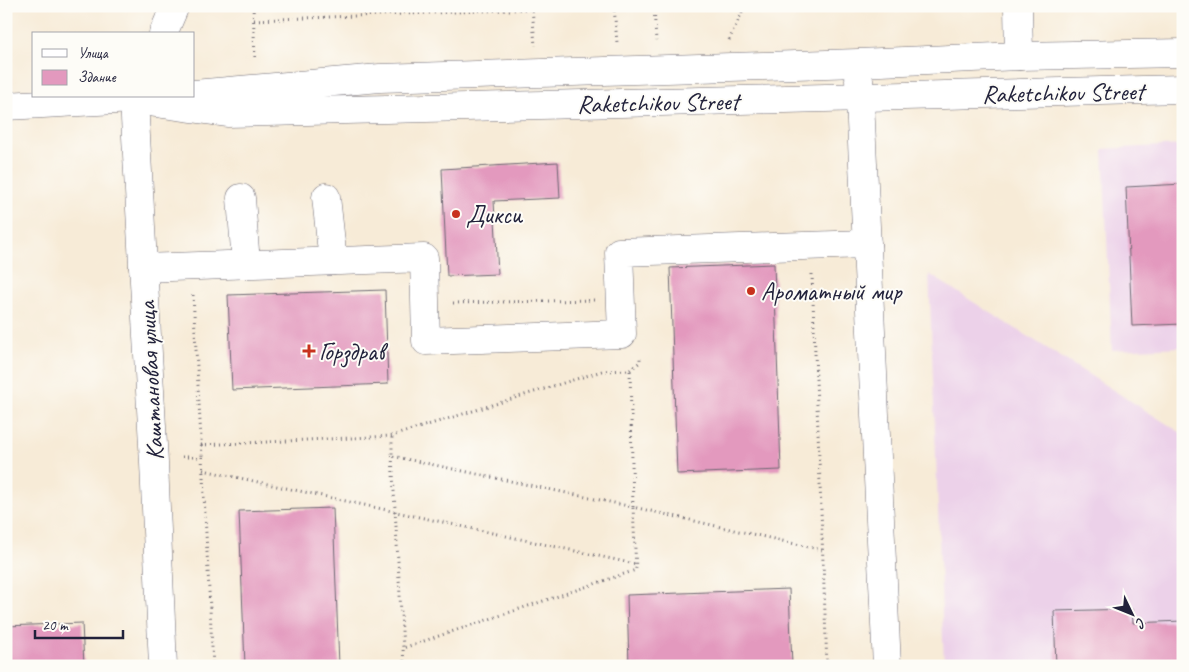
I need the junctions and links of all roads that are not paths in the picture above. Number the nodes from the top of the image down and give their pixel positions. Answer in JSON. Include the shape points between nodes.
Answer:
{"nodes":[{"id":1,"x":175,"y":6,"type":"edge"},
{"id":2,"x":1018,"y":6,"type":"edge"},
{"id":3,"x":164,"y":32,"type":"edge"},
{"id":4,"x":1183,"y":53,"type":"edge"},
{"id":5,"x":1019,"y":56,"type":"junction"},
{"id":6,"x":858,"y":63,"type":"junction"},
{"id":7,"x":1183,"y":90,"type":"edge"},
{"id":8,"x":195,"y":94,"type":"edge"},
{"id":9,"x":134,"y":98,"type":"edge"},
{"id":10,"x":860,"y":98,"type":"junction"},
{"id":11,"x":6,"y":106,"type":"edge"},
{"id":12,"x":326,"y":197,"type":"dead end"},
{"id":13,"x":241,"y":198,"type":"dead end"},
{"id":14,"x":867,"y":244,"type":"junction"},
{"id":15,"x":333,"y":261,"type":"junction"},
{"id":16,"x":246,"y":264,"type":"junction"},
{"id":17,"x":143,"y":268,"type":"junction"},
{"id":18,"x":163,"y":666,"type":"edge"},
{"id":19,"x":887,"y":666,"type":"edge"}],
"edges":[{"from":1,"to":3,"type":"street"},
{"from":2,"to":5,"type":"street"},
{"from":4,"to":5,"type":"street","name":"Raketchikov Street"},
{"from":5,"to":6,"type":"street","name":"Raketchikov Street"},
{"from":6,"to":8,"type":"street","name":"Raketchikov Street","via":[[380,78]]},
{"from":6,"to":10,"type":"street"},
{"from":7,"to":10,"type":"street","name":"Raketchikov Street"},
{"from":9,"to":10,"type":"street","name":"Raketchikov Street","via":[[227,113]]},
{"from":9,"to":11,"type":"street","name":"Raketchikov Street"},
{"from":9,"to":17,"type":"street","name":"Каштановая улица"},
{"from":10,"to":14,"type":"street"},
{"from":12,"to":15,"type":"street"},
{"from":13,"to":16,"type":"street"},
{"from":14,"to":15,"type":"street","via":[[619,252],[622,334],[426,341],[424,258]]},
{"from":14,"to":19,"type":"street"},
{"from":15,"to":16,"type":"street"},
{"from":16,"to":17,"type":"street"},
{"from":17,"to":18,"type":"street","name":"Каштановая улица"}]}
